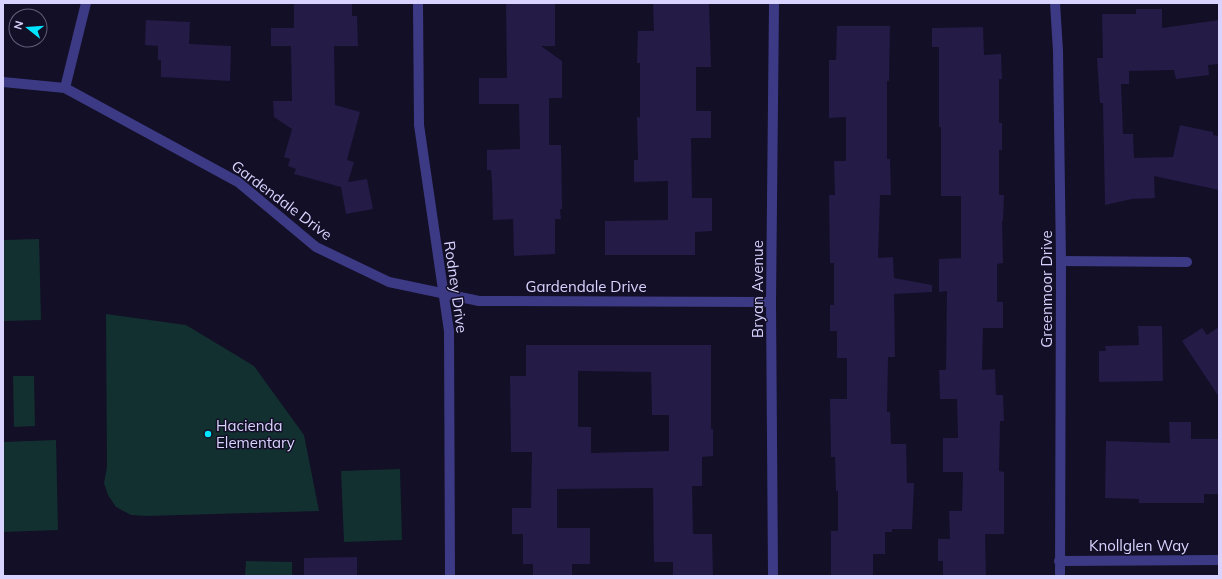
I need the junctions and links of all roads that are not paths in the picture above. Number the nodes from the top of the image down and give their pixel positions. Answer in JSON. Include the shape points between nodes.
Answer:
{"nodes":[{"id":1,"x":86,"y":3,"type":"edge"},
{"id":2,"x":418,"y":3,"type":"edge"},
{"id":3,"x":774,"y":3,"type":"edge"},
{"id":4,"x":1055,"y":3,"type":"edge"},
{"id":5,"x":3,"y":82,"type":"edge"},
{"id":6,"x":65,"y":88,"type":"junction"},
{"id":7,"x":1061,"y":262,"type":"junction"},
{"id":8,"x":1187,"y":262,"type":"dead end"},
{"id":9,"x":443,"y":294,"type":"junction"},
{"id":10,"x":771,"y":302,"type":"junction"},
{"id":11,"x":1219,"y":560,"type":"edge"},
{"id":12,"x":1060,"y":561,"type":"junction"},
{"id":13,"x":450,"y":576,"type":"edge"},
{"id":14,"x":773,"y":576,"type":"edge"},
{"id":15,"x":1060,"y":576,"type":"edge"}],
"edges":[{"from":1,"to":6,"type":"street"},
{"from":2,"to":9,"type":"street","name":"Rodney Drive","via":[[419,125]]},
{"from":3,"to":10,"type":"street","name":"Bryan Avenue"},
{"from":4,"to":7,"type":"street","name":"Greenmoor Drive"},
{"from":5,"to":6,"type":"street","name":"Gardendale Drive"},
{"from":6,"to":9,"type":"street","name":"Gardendale Drive","via":[[238,182],[316,247],[389,282]]},
{"from":7,"to":8,"type":"street"},
{"from":7,"to":12,"type":"street","name":"Greenmoor Drive"},
{"from":9,"to":10,"type":"street","name":"Gardendale Drive","via":[[478,300]]},
{"from":9,"to":13,"type":"street","name":"Rodney Drive","via":[[449,331]]},
{"from":10,"to":14,"type":"street","name":"Bryan Avenue"},
{"from":11,"to":12,"type":"street","name":"Knollglen Way"},
{"from":12,"to":15,"type":"street","name":"Greenmoor Drive"}]}
